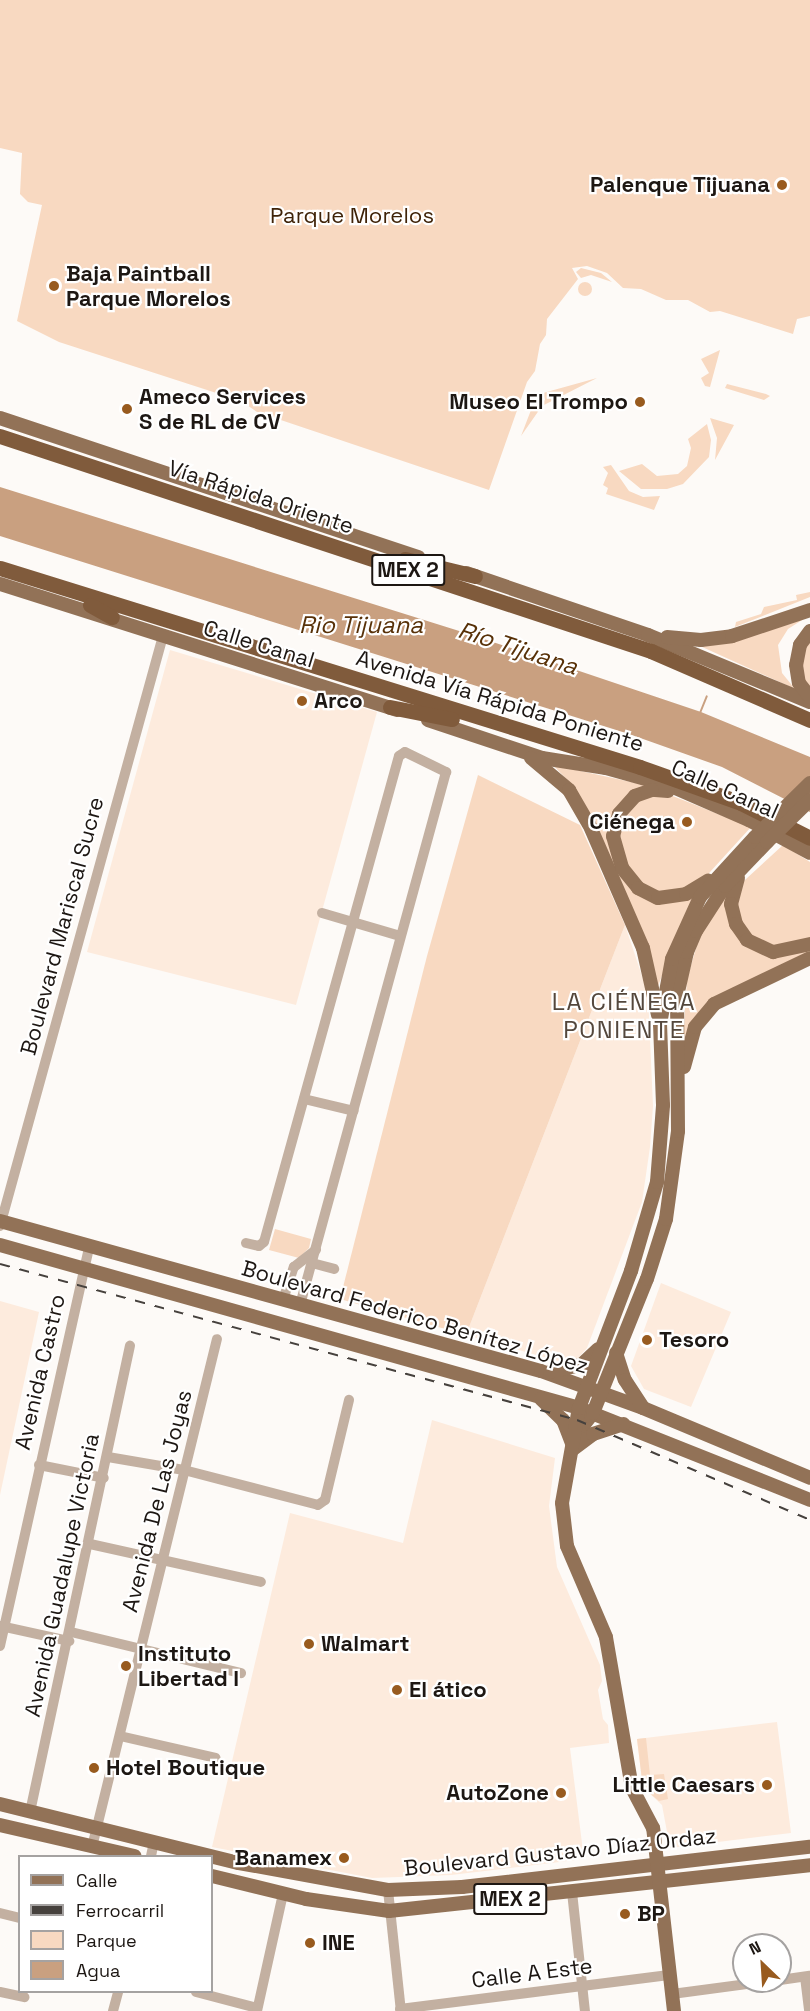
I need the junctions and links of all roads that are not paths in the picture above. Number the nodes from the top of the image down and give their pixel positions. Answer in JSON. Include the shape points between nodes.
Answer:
{"nodes":[{"id":1,"x":0,"y":418,"type":"edge"},
{"id":2,"x":0,"y":435,"type":"edge"},
{"id":3,"x":270,"y":523,"type":"junction"},
{"id":4,"x":0,"y":568,"type":"edge"},
{"id":5,"x":17,"y":573,"type":"junction"},
{"id":6,"x":475,"y":576,"type":"junction"},
{"id":7,"x":0,"y":584,"type":"edge"},
{"id":8,"x":810,"y":601,"type":"edge"},
{"id":9,"x":810,"y":609,"type":"edge"},
{"id":10,"x":112,"y":617,"type":"junction"},
{"id":11,"x":810,"y":631,"type":"edge"},
{"id":12,"x":746,"y":632,"type":"junction"},
{"id":13,"x":648,"y":635,"type":"junction"},
{"id":14,"x":163,"y":636,"type":"junction"},
{"id":15,"x":810,"y":697,"type":"edge"},
{"id":16,"x":810,"y":702,"type":"edge"},
{"id":17,"x":390,"y":707,"type":"junction"},
{"id":18,"x":810,"y":720,"type":"edge"},
{"id":19,"x":529,"y":734,"type":"junction"},
{"id":20,"x":519,"y":750,"type":"junction"},
{"id":21,"x":810,"y":783,"type":"edge"},
{"id":22,"x":696,"y":797,"type":"junction"},
{"id":23,"x":810,"y":800,"type":"edge"},
{"id":24,"x":810,"y":838,"type":"edge"},
{"id":25,"x":761,"y":840,"type":"junction"},
{"id":26,"x":810,"y":853,"type":"edge"},
{"id":27,"x":744,"y":867,"type":"junction"},
{"id":28,"x":724,"y":869,"type":"junction"},
{"id":29,"x":322,"y":913,"type":"dead end"},
{"id":30,"x":353,"y":921,"type":"junction"},
{"id":31,"x":400,"y":936,"type":"junction"},
{"id":32,"x":810,"y":944,"type":"edge"},
{"id":33,"x":810,"y":958,"type":"edge"},
{"id":34,"x":660,"y":1024,"type":"junction"},
{"id":35,"x":679,"y":1083,"type":"junction"},
{"id":36,"x":304,"y":1100,"type":"junction"},
{"id":37,"x":354,"y":1111,"type":"junction"},
{"id":38,"x":0,"y":1223,"type":"edge"},
{"id":39,"x":246,"y":1243,"type":"dead end"},
{"id":40,"x":0,"y":1245,"type":"edge"},
{"id":41,"x":89,"y":1247,"type":"junction"},
{"id":42,"x":316,"y":1250,"type":"junction"},
{"id":43,"x":312,"y":1263,"type":"junction"},
{"id":44,"x":84,"y":1269,"type":"junction"},
{"id":45,"x":334,"y":1269,"type":"dead end"},
{"id":46,"x":283,"y":1300,"type":"junction"},
{"id":47,"x":300,"y":1305,"type":"junction"},
{"id":48,"x":217,"y":1339,"type":"dead end"},
{"id":49,"x":130,"y":1346,"type":"dead end"},
{"id":50,"x":602,"y":1346,"type":"junction"},
{"id":51,"x":616,"y":1353,"type":"junction"},
{"id":52,"x":541,"y":1371,"type":"junction"},
{"id":53,"x":594,"y":1389,"type":"junction"},
{"id":54,"x":535,"y":1394,"type":"junction"},
{"id":55,"x":350,"y":1400,"type":"dead end"},
{"id":56,"x":643,"y":1408,"type":"junction"},
{"id":57,"x":586,"y":1410,"type":"junction"},
{"id":58,"x":624,"y":1424,"type":"junction"},
{"id":59,"x":573,"y":1443,"type":"junction"},
{"id":60,"x":749,"y":1452,"type":"junction"},
{"id":61,"x":108,"y":1457,"type":"junction"},
{"id":62,"x":39,"y":1465,"type":"junction"},
{"id":63,"x":184,"y":1470,"type":"junction"},
{"id":64,"x":739,"y":1471,"type":"junction"},
{"id":65,"x":104,"y":1478,"type":"junction"},
{"id":66,"x":810,"y":1478,"type":"edge"},
{"id":67,"x":810,"y":1500,"type":"edge"},
{"id":68,"x":90,"y":1544,"type":"junction"},
{"id":69,"x":163,"y":1559,"type":"junction"},
{"id":70,"x":261,"y":1582,"type":"dead end"},
{"id":71,"x":2,"y":1626,"type":"edge"},
{"id":72,"x":70,"y":1637,"type":"junction"},
{"id":73,"x":0,"y":1646,"type":"edge"},
{"id":74,"x":142,"y":1649,"type":"junction"},
{"id":75,"x":241,"y":1673,"type":"dead end"},
{"id":76,"x":120,"y":1736,"type":"junction"},
{"id":77,"x":216,"y":1758,"type":"dead end"},
{"id":78,"x":0,"y":1804,"type":"edge"},
{"id":79,"x":30,"y":1812,"type":"junction"},
{"id":80,"x":0,"y":1825,"type":"edge"},
{"id":81,"x":98,"y":1827,"type":"junction"},
{"id":82,"x":154,"y":1842,"type":"junction"},
{"id":83,"x":92,"y":1847,"type":"junction"},
{"id":84,"x":810,"y":1847,"type":"edge"},
{"id":85,"x":126,"y":1855,"type":"edge"},
{"id":86,"x":152,"y":1855,"type":"edge"},
{"id":87,"x":211,"y":1855,"type":"edge"},
{"id":88,"x":213,"y":1855,"type":"edge"},
{"id":89,"x":658,"y":1865,"type":"junction"},
{"id":90,"x":810,"y":1865,"type":"edge"},
{"id":91,"x":213,"y":1876,"type":"edge"},
{"id":92,"x":660,"y":1882,"type":"junction"},
{"id":93,"x":388,"y":1890,"type":"junction"},
{"id":94,"x":572,"y":1892,"type":"junction"},
{"id":95,"x":283,"y":1894,"type":"junction"},
{"id":96,"x":389,"y":1911,"type":"junction"},
{"id":97,"x":0,"y":1913,"type":"edge"},
{"id":98,"x":18,"y":1918,"type":"edge"},
{"id":99,"x":669,"y":1975,"type":"junction"},
{"id":100,"x":808,"y":1976,"type":"edge"},
{"id":101,"x":792,"y":1978,"type":"edge"},
{"id":102,"x":582,"y":1986,"type":"junction"},
{"id":103,"x":732,"y":1986,"type":"edge"},
{"id":104,"x":0,"y":1992,"type":"edge"},
{"id":105,"x":118,"y":1993,"type":"edge"},
{"id":106,"x":200,"y":1993,"type":"edge"},
{"id":107,"x":672,"y":1994,"type":"junction"},
{"id":108,"x":24,"y":1997,"type":"dead end"},
{"id":109,"x":257,"y":2009,"type":"edge"},
{"id":110,"x":400,"y":2010,"type":"edge"},
{"id":111,"x":114,"y":2011,"type":"edge"},
{"id":112,"x":585,"y":2011,"type":"edge"},
{"id":113,"x":674,"y":2011,"type":"edge"},
{"id":114,"x":809,"y":2011,"type":"edge"}],
"edges":[{"from":1,"to":6,"type":"main road"},
{"from":2,"to":3,"type":"highway","name":"Vía Rápida Oriente","number":"MEX 2"},
{"from":3,"to":6,"type":"highway"},
{"from":3,"to":18,"type":"highway","name":"Vía Rápida Oriente","number":"MEX 2","via":[[651,651]]},
{"from":4,"to":5,"type":"highway","name":"Avenida Vía Rápida Poniente"},
{"from":5,"to":10,"type":"highway","via":[[31,584],[102,609]]},
{"from":5,"to":19,"type":"highway","name":"Avenida Vía Rápida Poniente"},
{"from":6,"to":13,"type":"main road"},
{"from":7,"to":10,"type":"main road","name":"Calle Canal"},
{"from":8,"to":12,"type":"main road","via":[[773,615]]},
{"from":9,"to":12,"type":"main road"},
{"from":10,"to":14,"type":"main road","name":"Calle Canal"},
{"from":11,"to":15,"type":"main road","via":[[800,645],[796,664],[800,683]]},
{"from":12,"to":13,"type":"main road","via":[[701,640]]},
{"from":13,"to":16,"type":"main road"},
{"from":14,"to":17,"type":"main road","name":"Calle Canal"},
{"from":14,"to":38,"type":"street","name":"Boulevard Mariscal Sucre"},
{"from":17,"to":19,"type":"highway"},
{"from":17,"to":20,"type":"main road","name":"Calle Canal"},
{"from":19,"to":24,"type":"highway","name":"Avenida Vía Rápida Poniente","via":[[703,788]]},
{"from":20,"to":22,"type":"main road","name":"Calle Canal","via":[[646,778]]},
{"from":20,"to":34,"type":"main road","via":[[569,789],[589,824],[643,948]]},
{"from":21,"to":25,"type":"main road","bridge":true},
{"from":22,"to":26,"type":"main road","name":"Calle Canal"},
{"from":22,"to":28,"type":"main road","via":[[664,790],[634,796],[615,821],[616,855],[629,879],[658,898],[686,894]]},
{"from":23,"to":25,"type":"main road","bridge":true},
{"from":25,"to":27,"type":"main road"},
{"from":25,"to":28,"type":"main road"},
{"from":27,"to":32,"type":"main road","via":[[731,896],[732,916],[741,933],[754,945],[773,952]]},
{"from":27,"to":35,"type":"main road","via":[[707,912],[687,952],[677,996]]},
{"from":28,"to":34,"type":"main road","via":[[700,897],[679,937]]},
{"from":29,"to":30,"type":"street"},
{"from":30,"to":31,"type":"street"},
{"from":30,"to":31,"type":"street","via":[[399,756],[405,752],[446,772]]},
{"from":30,"to":36,"type":"street"},
{"from":31,"to":37,"type":"street"},
{"from":33,"to":35,"type":"main road","via":[[726,997],[708,1010],[688,1042]]},
{"from":34,"to":50,"type":"main road","via":[[661,1161],[631,1271]]},
{"from":35,"to":51,"type":"main road","via":[[676,1160],[666,1219]]},
{"from":36,"to":37,"type":"street"},
{"from":36,"to":39,"type":"street","via":[[264,1242],[259,1246]]},
{"from":37,"to":42,"type":"street"},
{"from":38,"to":41,"type":"main road","name":"Boulevard Federico Benítez López"},
{"from":40,"to":44,"type":"main road","name":"Boulevard Federico Benítez López"},
{"from":41,"to":44,"type":"street","name":"Avenida Castro"},
{"from":41,"to":46,"type":"main road","name":"Boulevard Federico Benítez López"},
{"from":42,"to":43,"type":"street"},
{"from":42,"to":46,"type":"street","via":[[294,1267]]},
{"from":43,"to":45,"type":"street"},
{"from":43,"to":47,"type":"street"},
{"from":44,"to":54,"type":"main road","name":"Boulevard Federico Benítez López"},
{"from":44,"to":62,"type":"street","name":"Avenida Castro"},
{"from":46,"to":47,"type":"main road","name":"Boulevard Federico Benítez López"},
{"from":47,"to":52,"type":"main road","name":"Boulevard Federico Benítez López"},
{"from":48,"to":63,"type":"street","name":"Avenida De Las Joyas"},
{"from":49,"to":61,"type":"street","name":"Avenida Guadalupe Victoria"},
{"from":50,"to":52,"type":"main road","via":[[582,1365]]},
{"from":50,"to":53,"type":"main road"},
{"from":51,"to":53,"type":"main road"},
{"from":51,"to":56,"type":"main road","via":[[625,1380]]},
{"from":52,"to":53,"type":"main road","name":"Boulevard Federico Benítez López"},
{"from":53,"to":56,"type":"main road","name":"Boulevard Federico Benítez López"},
{"from":53,"to":57,"type":"main road"},
{"from":54,"to":57,"type":"main road","name":"Boulevard Federico Benítez López"},
{"from":54,"to":59,"type":"main road","via":[[558,1414]]},
{"from":55,"to":63,"type":"street","via":[[325,1500],[318,1505]]},
{"from":56,"to":60,"type":"main road","name":"Boulevard Federico Benítez López"},
{"from":57,"to":58,"type":"main road","name":"Boulevard Federico Benítez López"},
{"from":57,"to":59,"type":"main road"},
{"from":58,"to":59,"type":"main road"},
{"from":58,"to":64,"type":"main road","name":"Boulevard Federico Benítez López"},
{"from":59,"to":89,"type":"main road","via":[[562,1503],[567,1546],[606,1637],[632,1788],[652,1828]]},
{"from":60,"to":64,"type":"main road"},
{"from":60,"to":66,"type":"main road","name":"Boulevard Federico Benítez López"},
{"from":61,"to":63,"type":"street"},
{"from":61,"to":65,"type":"street","name":"Avenida Guadalupe Victoria"},
{"from":62,"to":65,"type":"street"},
{"from":62,"to":71,"type":"street","name":"Avenida Castro"},
{"from":63,"to":69,"type":"street","name":"Avenida De Las Joyas"},
{"from":64,"to":67,"type":"main road","name":"Boulevard Federico Benítez López"},
{"from":65,"to":68,"type":"street","name":"Avenida Guadalupe Victoria"},
{"from":68,"to":69,"type":"street"},
{"from":68,"to":72,"type":"street","name":"Avenida Guadalupe Victoria"},
{"from":69,"to":70,"type":"street"},
{"from":69,"to":74,"type":"street","name":"Avenida De Las Joyas"},
{"from":71,"to":72,"type":"street"},
{"from":71,"to":73,"type":"street","name":"Avenida Castro"},
{"from":72,"to":74,"type":"street"},
{"from":72,"to":79,"type":"street","name":"Avenida Guadalupe Victoria"},
{"from":74,"to":75,"type":"street"},
{"from":74,"to":76,"type":"street","name":"Avenida De Las Joyas"},
{"from":76,"to":77,"type":"street"},
{"from":76,"to":81,"type":"street","name":"Avenida De Las Joyas"},
{"from":78,"to":79,"type":"main road","name":"Boulevard Gustavo Díaz Ordaz","number":"MEX 2"},
{"from":79,"to":81,"type":"main road","name":"Boulevard Gustavo Díaz Ordaz","number":"MEX 2"},
{"from":80,"to":83,"type":"main road"},
{"from":81,"to":82,"type":"main road","name":"Boulevard Gustavo Díaz Ordaz","number":"MEX 2"},
{"from":81,"to":83,"type":"street","name":"Avenida De Las Joyas"},
{"from":82,"to":86,"type":"street"},
{"from":82,"to":87,"type":"main road","name":"Boulevard Gustavo Díaz Ordaz","number":"MEX 2"},
{"from":83,"to":85,"type":"main road"},
{"from":84,"to":89,"type":"main road","name":"Boulevard Gustavo Díaz Ordaz","number":"MEX 2"},
{"from":88,"to":93,"type":"main road","name":"Boulevard Gustavo Díaz Ordaz","number":"MEX 2"},
{"from":89,"to":92,"type":"main road"},
{"from":89,"to":93,"type":"main road","name":"Boulevard Gustavo Díaz Ordaz","number":"MEX 2","via":[[462,1887]]},
{"from":90,"to":92,"type":"main road","name":"Boulevard Gustavo Díaz Ordaz","number":"MEX 2"},
{"from":91,"to":95,"type":"main road","name":"Boulevard Gustavo Díaz Ordaz","number":"MEX 2"},
{"from":92,"to":94,"type":"main road","name":"Boulevard Gustavo Díaz Ordaz","number":"MEX 2"},
{"from":92,"to":99,"type":"main road"},
{"from":93,"to":96,"type":"street"},
{"from":94,"to":96,"type":"main road","name":"Boulevard Gustavo Díaz Ordaz","number":"MEX 2"},
{"from":94,"to":102,"type":"street"},
{"from":95,"to":96,"type":"main road","name":"Boulevard Gustavo Díaz Ordaz","number":"MEX 2"},
{"from":95,"to":109,"type":"street"},
{"from":96,"to":110,"type":"street"},
{"from":97,"to":98,"type":"street"},
{"from":99,"to":102,"type":"street","name":"Calle A Este"},
{"from":99,"to":107,"type":"main road"},
{"from":100,"to":101,"type":"street"},
{"from":100,"to":114,"type":"street"},
{"from":102,"to":110,"type":"street","name":"Calle A Este"},
{"from":102,"to":112,"type":"street"},
{"from":103,"to":107,"type":"street"},
{"from":104,"to":108,"type":"street"},
{"from":105,"to":111,"type":"street"},
{"from":106,"to":109,"type":"street"},
{"from":107,"to":113,"type":"main road"}]}
